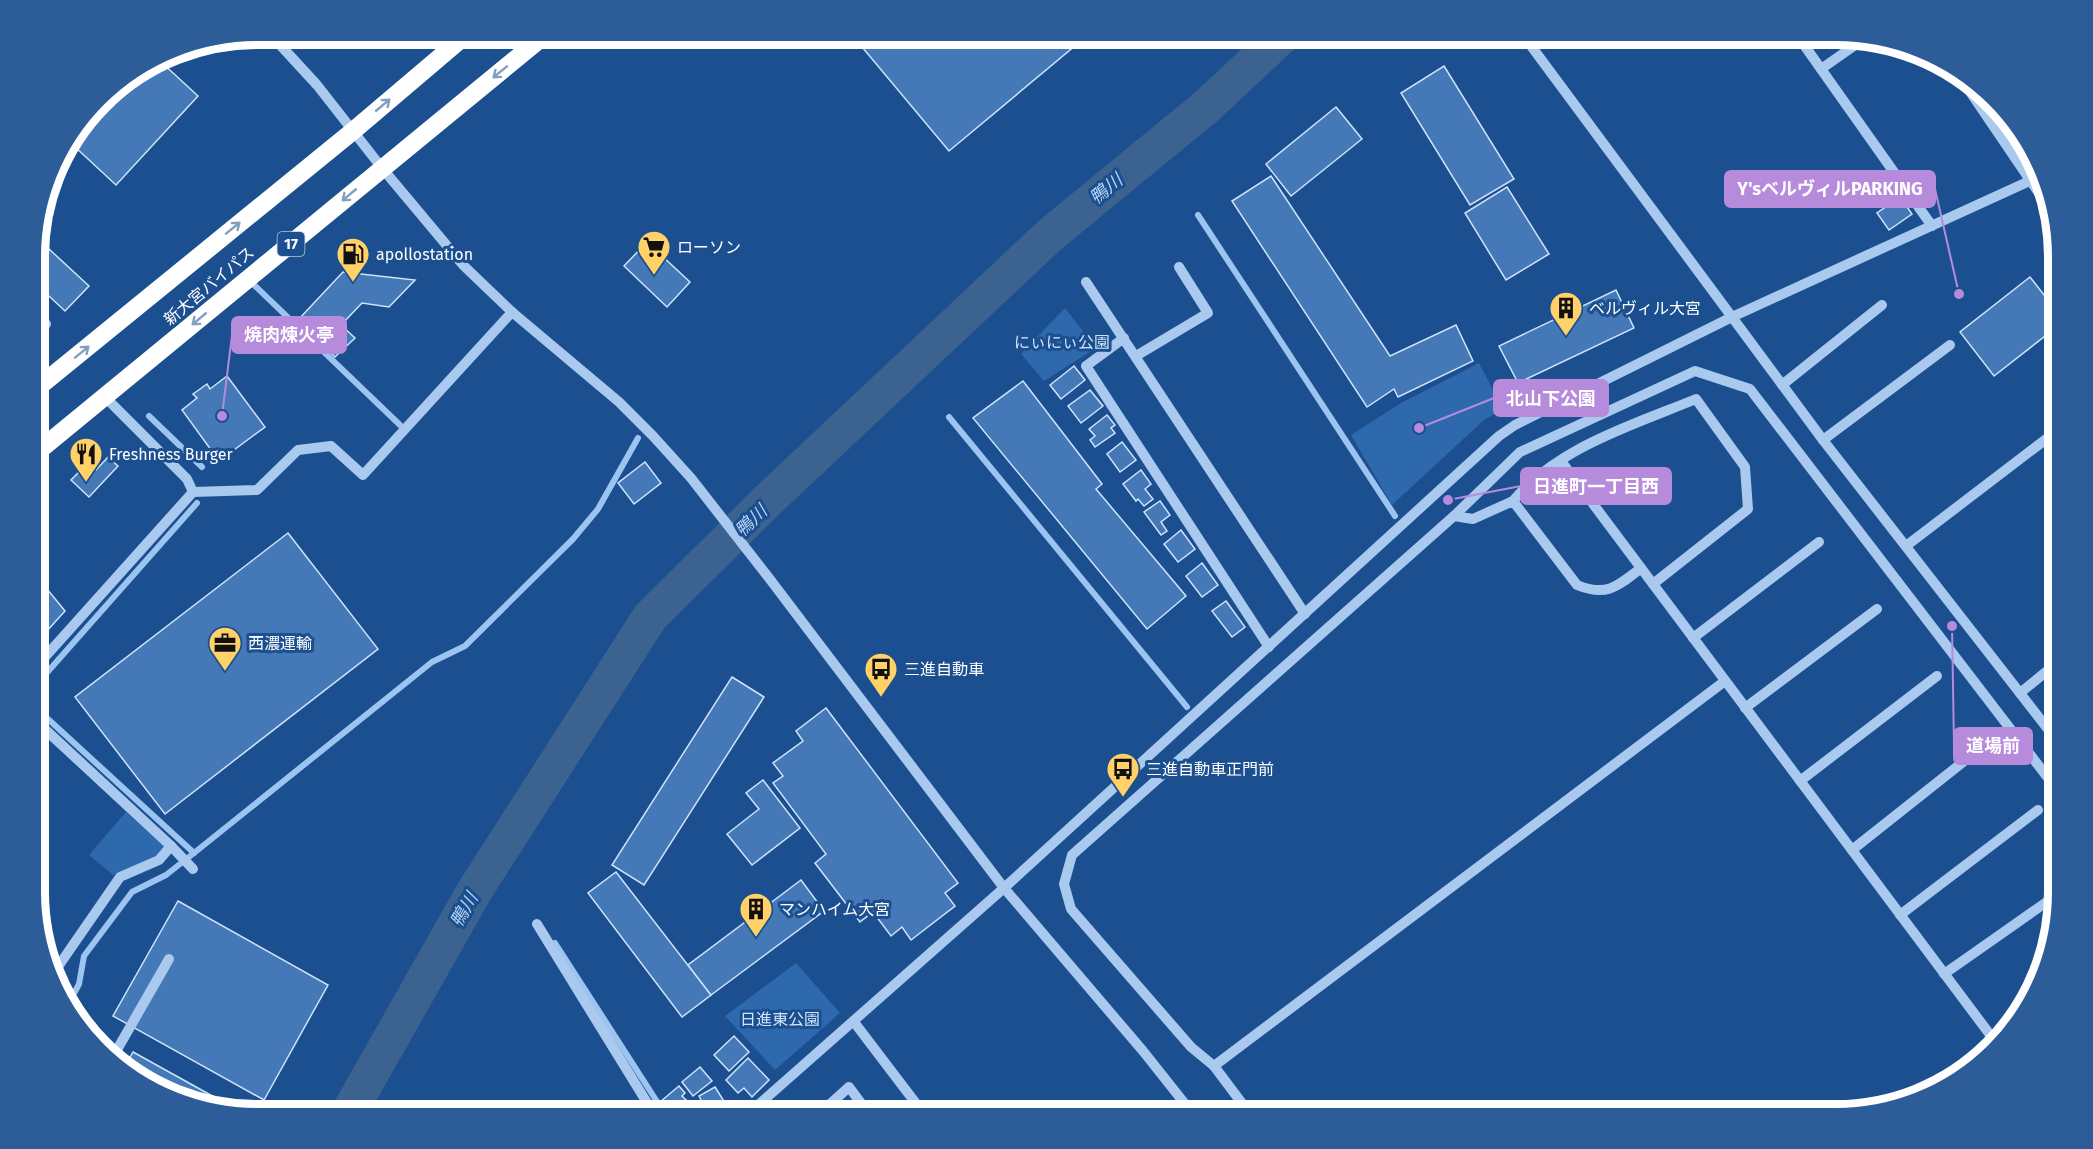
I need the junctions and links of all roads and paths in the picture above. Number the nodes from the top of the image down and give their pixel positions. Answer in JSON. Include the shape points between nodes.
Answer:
{"nodes":[{"id":1,"x":283,"y":45,"type":"edge"},
{"id":2,"x":453,"y":45,"type":"edge"},
{"id":3,"x":532,"y":45,"type":"edge"},
{"id":4,"x":1531,"y":45,"type":"edge"},
{"id":5,"x":1805,"y":45,"type":"edge"},
{"id":6,"x":1854,"y":46,"type":"edge"},
{"id":7,"x":1821,"y":69,"type":"junction"},
{"id":8,"x":1974,"y":96,"type":"edge"},
{"id":9,"x":353,"y":130,"type":"junction"},
{"id":10,"x":382,"y":168,"type":"junction"},
{"id":11,"x":2033,"y":180,"type":"edge"},
{"id":12,"x":1932,"y":226,"type":"junction"},
{"id":13,"x":1179,"y":267,"type":"dead end"},
{"id":14,"x":1086,"y":282,"type":"dead end"},
{"id":15,"x":1882,"y":305,"type":"dead end"},
{"id":16,"x":512,"y":312,"type":"junction"},
{"id":17,"x":1732,"y":317,"type":"junction"},
{"id":18,"x":1124,"y":338,"type":"junction"},
{"id":19,"x":1950,"y":345,"type":"dead end"},
{"id":20,"x":1136,"y":356,"type":"junction"},
{"id":21,"x":45,"y":382,"type":"edge"},
{"id":22,"x":1782,"y":385,"type":"junction"},
{"id":23,"x":105,"y":397,"type":"junction"},
{"id":24,"x":2048,"y":438,"type":"edge"},
{"id":25,"x":1823,"y":440,"type":"junction"},
{"id":26,"x":45,"y":446,"type":"edge"},
{"id":27,"x":1561,"y":461,"type":"junction"},
{"id":28,"x":193,"y":492,"type":"junction"},
{"id":29,"x":1513,"y":501,"type":"junction"},
{"id":30,"x":1454,"y":516,"type":"junction"},
{"id":31,"x":1819,"y":542,"type":"dead end"},
{"id":32,"x":1906,"y":546,"type":"junction"},
{"id":33,"x":1641,"y":568,"type":"junction"},
{"id":34,"x":1653,"y":584,"type":"junction"},
{"id":35,"x":1877,"y":609,"type":"dead end"},
{"id":36,"x":1305,"y":614,"type":"junction"},
{"id":37,"x":1693,"y":638,"type":"junction"},
{"id":38,"x":1269,"y":647,"type":"junction"},
{"id":39,"x":45,"y":657,"type":"edge"},
{"id":40,"x":2048,"y":670,"type":"edge"},
{"id":41,"x":1937,"y":675,"type":"dead end"},
{"id":42,"x":1725,"y":681,"type":"junction"},
{"id":43,"x":2020,"y":693,"type":"junction"},
{"id":44,"x":1745,"y":708,"type":"junction"},
{"id":45,"x":2048,"y":729,"type":"edge"},
{"id":46,"x":45,"y":730,"type":"edge"},
{"id":47,"x":1987,"y":743,"type":"dead end"},
{"id":48,"x":2048,"y":778,"type":"edge"},
{"id":49,"x":1800,"y":781,"type":"junction"},
{"id":50,"x":2038,"y":810,"type":"dead end"},
{"id":51,"x":171,"y":846,"type":"junction"},
{"id":52,"x":1852,"y":850,"type":"junction"},
{"id":53,"x":193,"y":869,"type":"dead end"},
{"id":54,"x":1004,"y":888,"type":"junction"},
{"id":55,"x":2048,"y":901,"type":"edge"},
{"id":56,"x":1900,"y":915,"type":"junction"},
{"id":57,"x":537,"y":924,"type":"dead end"},
{"id":58,"x":169,"y":959,"type":"dead end"},
{"id":59,"x":57,"y":963,"type":"edge"},
{"id":60,"x":1944,"y":974,"type":"junction"},
{"id":61,"x":854,"y":1022,"type":"junction"},
{"id":62,"x":1991,"y":1036,"type":"edge"},
{"id":63,"x":117,"y":1051,"type":"edge"},
{"id":64,"x":1214,"y":1066,"type":"junction"},
{"id":65,"x":648,"y":1104,"type":"edge"},
{"id":66,"x":760,"y":1104,"type":"edge"},
{"id":67,"x":830,"y":1104,"type":"edge"},
{"id":68,"x":862,"y":1104,"type":"edge"},
{"id":69,"x":916,"y":1104,"type":"edge"},
{"id":70,"x":1185,"y":1104,"type":"edge"},
{"id":71,"x":1242,"y":1104,"type":"edge"}],
"edges":[{"from":1,"to":9,"type":"street"},
{"from":9,"to":2,"type":"highway","name":"新大宮バイパス","one_way":true},
{"from":3,"to":10,"type":"highway","name":"新大宮バイパス","number":"17","one_way":true},
{"from":4,"to":17,"type":"street"},
{"from":5,"to":7,"type":"street"},
{"from":6,"to":7,"type":"street"},
{"from":7,"to":12,"type":"street"},
{"from":8,"to":11,"type":"street"},
{"from":9,"to":10,"type":"street"},
{"from":21,"to":9,"type":"highway","name":"新大宮バイパス","one_way":true},
{"from":10,"to":16,"type":"street","via":[[464,266]]},
{"from":10,"to":23,"type":"highway","name":"新大宮バイパス","number":"17","one_way":true},
{"from":11,"to":12,"type":"street"},
{"from":12,"to":17,"type":"street"},
{"from":13,"to":20,"type":"street","via":[[1208,313]]},
{"from":14,"to":18,"type":"street"},
{"from":15,"to":22,"type":"street"},
{"from":16,"to":28,"type":"street","via":[[363,475],[331,447],[298,450],[257,490]]},
{"from":16,"to":54,"type":"street","via":[[619,402],[691,478]]},
{"from":17,"to":22,"type":"street"},
{"from":17,"to":36,"type":"street","via":[[1507,430]]},
{"from":18,"to":20,"type":"street"},
{"from":18,"to":38,"type":"street","via":[[1086,366]]},
{"from":19,"to":25,"type":"street"},
{"from":20,"to":36,"type":"street"},
{"from":22,"to":25,"type":"street"},
{"from":23,"to":26,"type":"highway","name":"新大宮バイパス","number":"17"},
{"from":23,"to":28,"type":"street","via":[[187,479]]},
{"from":24,"to":32,"type":"street"},
{"from":25,"to":32,"type":"street"},
{"from":27,"to":29,"type":"street","via":[[1526,486]]},
{"from":27,"to":33,"type":"street"},
{"from":27,"to":34,"type":"street","via":[[1584,446],[1696,399],[1745,468],[1748,508]]},
{"from":28,"to":39,"type":"street"},
{"from":29,"to":30,"type":"street","via":[[1473,519]]},
{"from":29,"to":33,"type":"street","via":[[1576,585],[1602,592]]},
{"from":30,"to":48,"type":"street","via":[[1521,452],[1695,371],[1750,389]]},
{"from":30,"to":64,"type":"street","via":[[1072,855],[1064,884],[1071,909],[1191,1047]]},
{"from":31,"to":37,"type":"street"},
{"from":32,"to":43,"type":"street"},
{"from":33,"to":34,"type":"street"},
{"from":34,"to":37,"type":"street"},
{"from":35,"to":44,"type":"street"},
{"from":36,"to":38,"type":"street"},
{"from":37,"to":42,"type":"street"},
{"from":38,"to":54,"type":"street"},
{"from":40,"to":43,"type":"street"},
{"from":41,"to":49,"type":"street"},
{"from":42,"to":44,"type":"street"},
{"from":42,"to":64,"type":"street"},
{"from":43,"to":45,"type":"street"},
{"from":44,"to":49,"type":"street"},
{"from":46,"to":51,"type":"street"},
{"from":47,"to":52,"type":"street"},
{"from":49,"to":52,"type":"street"},
{"from":50,"to":56,"type":"street"},
{"from":51,"to":53,"type":"street"},
{"from":51,"to":59,"type":"street","via":[[159,860],[120,877]]},
{"from":52,"to":56,"type":"street"},
{"from":54,"to":61,"type":"street"},
{"from":54,"to":70,"type":"street"},
{"from":55,"to":60,"type":"street"},
{"from":56,"to":60,"type":"street"},
{"from":57,"to":65,"type":"street"},
{"from":58,"to":63,"type":"street"},
{"from":60,"to":62,"type":"street"},
{"from":61,"to":66,"type":"street"},
{"from":61,"to":69,"type":"street"},
{"from":64,"to":71,"type":"street"},
{"from":67,"to":68,"type":"street","via":[[849,1087]]}]}
